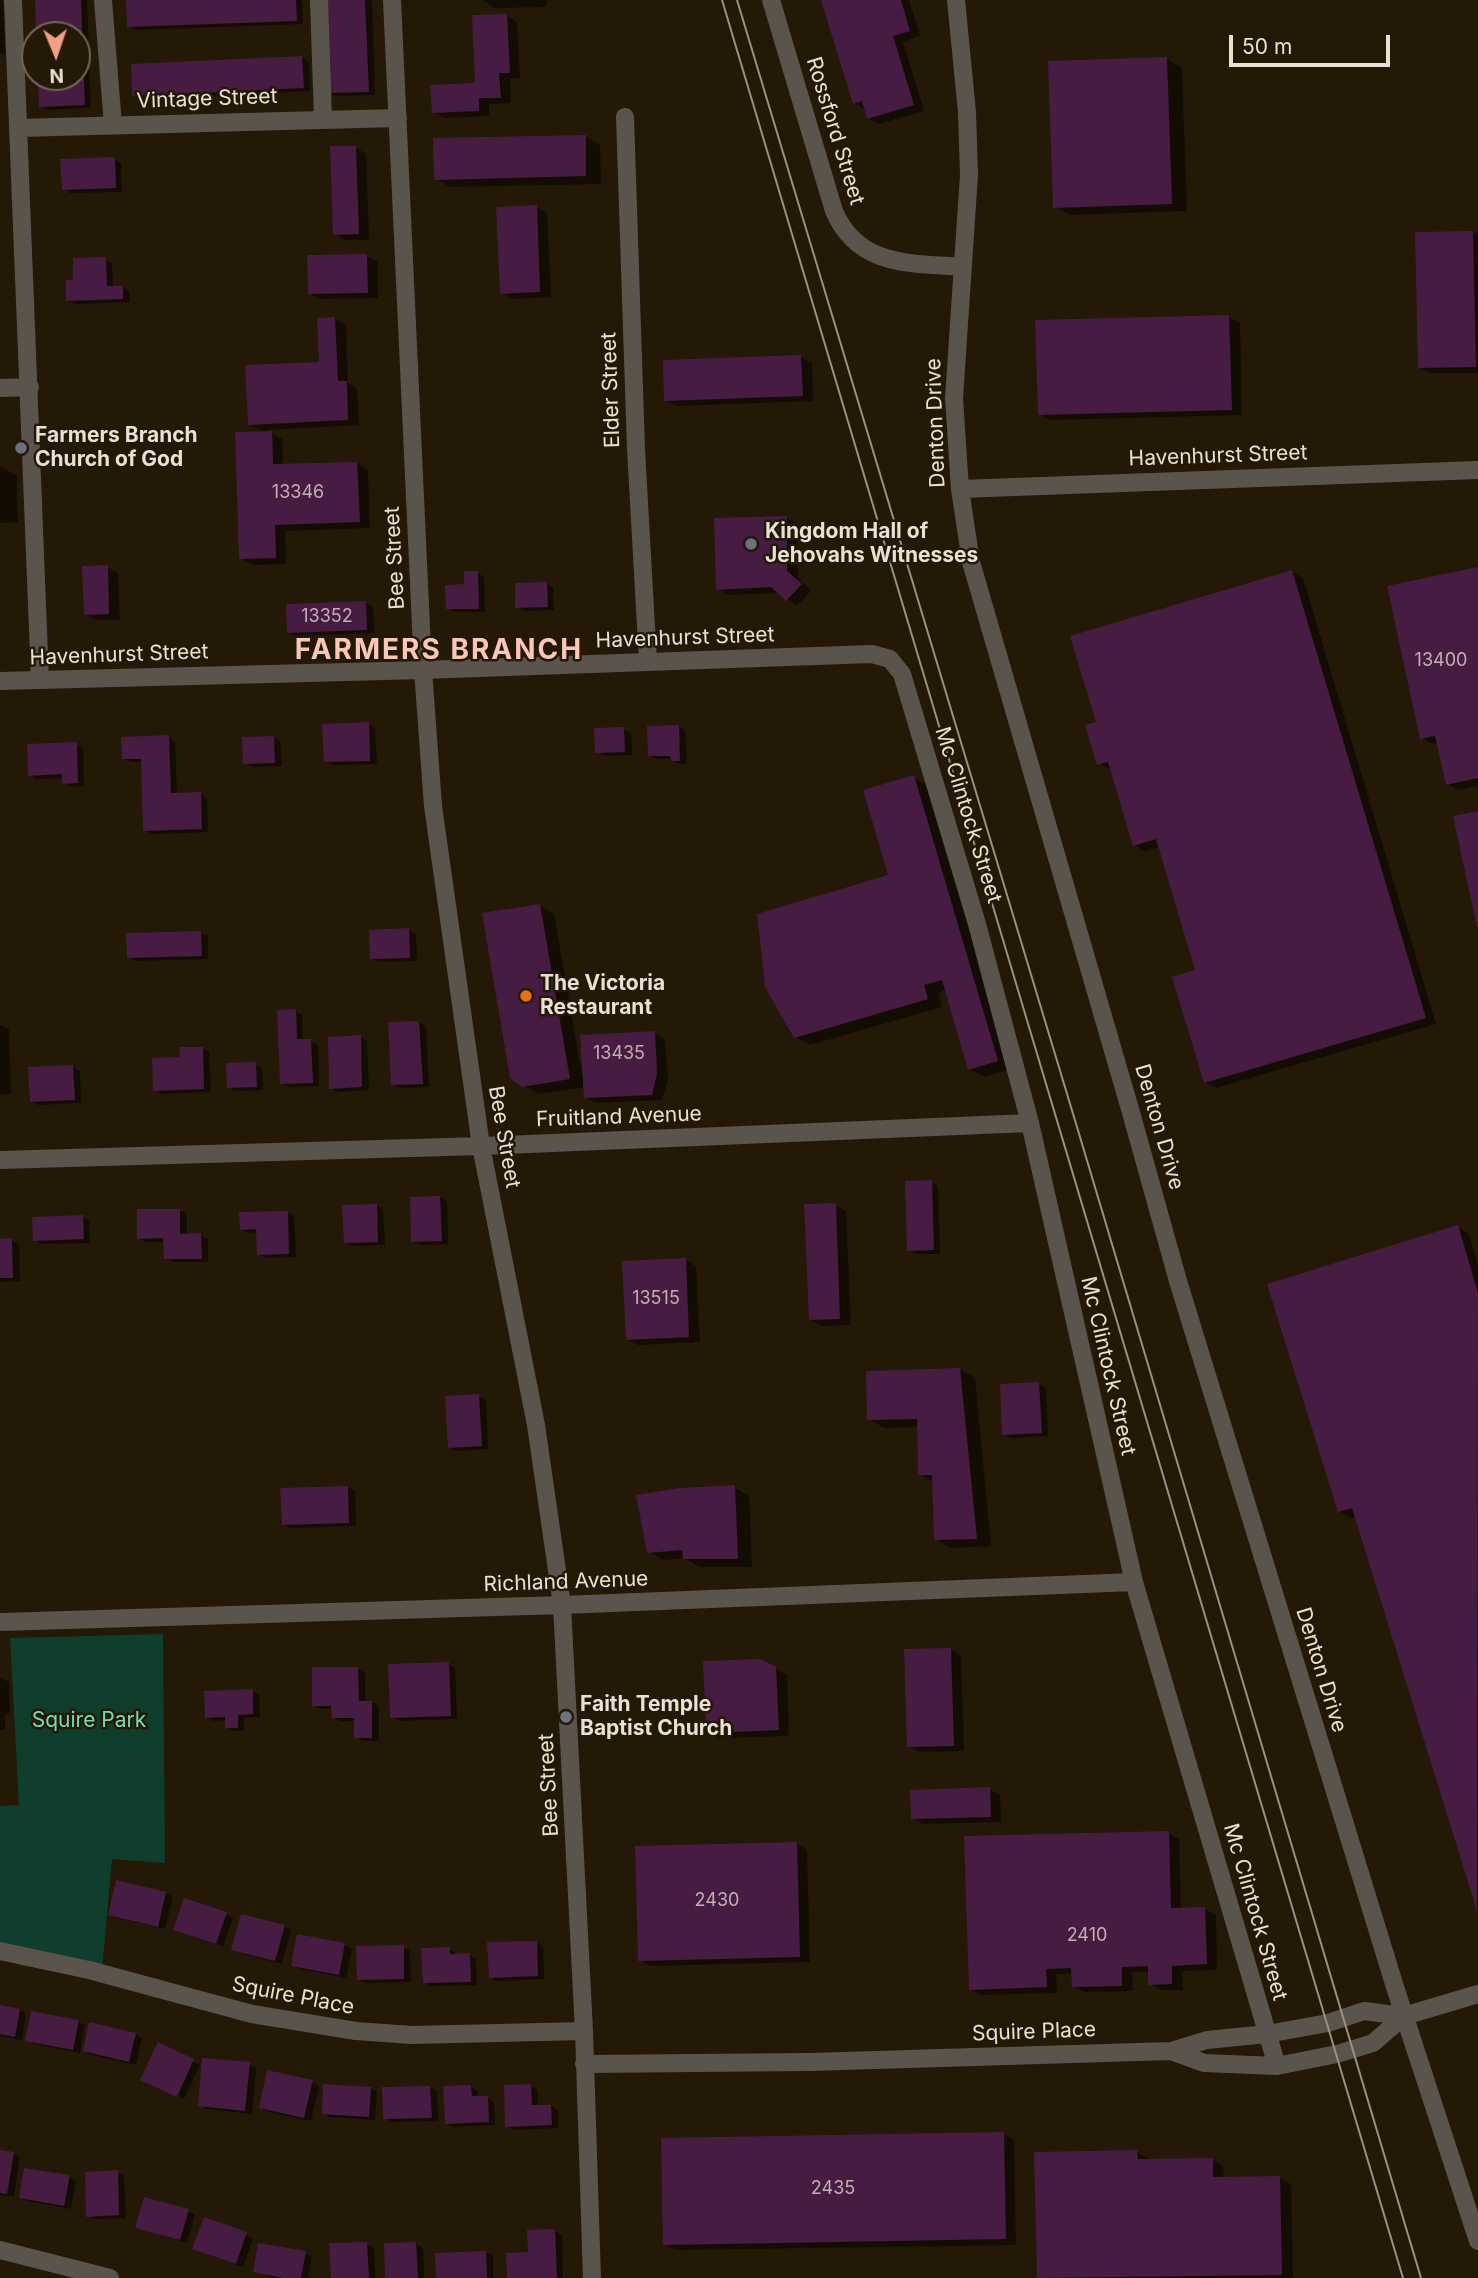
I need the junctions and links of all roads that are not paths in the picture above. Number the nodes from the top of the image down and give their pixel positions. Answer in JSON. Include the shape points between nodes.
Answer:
{"nodes":[{"id":1,"x":13,"y":0,"type":"edge"},
{"id":2,"x":103,"y":0,"type":"edge"},
{"id":3,"x":319,"y":0,"type":"edge"},
{"id":4,"x":392,"y":0,"type":"edge"},
{"id":5,"x":771,"y":0,"type":"edge"},
{"id":6,"x":956,"y":0,"type":"edge"},
{"id":7,"x":8,"y":98,"type":"edge"},
{"id":8,"x":625,"y":117,"type":"dead end"},
{"id":9,"x":398,"y":118,"type":"junction"},
{"id":10,"x":323,"y":119,"type":"junction"},
{"id":11,"x":113,"y":125,"type":"junction"},
{"id":12,"x":18,"y":128,"type":"junction"},
{"id":13,"x":963,"y":267,"type":"junction"},
{"id":14,"x":0,"y":387,"type":"edge"},
{"id":15,"x":30,"y":387,"type":"junction"},
{"id":16,"x":1478,"y":470,"type":"edge"},
{"id":17,"x":960,"y":489,"type":"junction"},
{"id":18,"x":648,"y":662,"type":"junction"},
{"id":19,"x":423,"y":670,"type":"junction"},
{"id":20,"x":902,"y":674,"type":"joint"},
{"id":21,"x":40,"y":680,"type":"junction"},
{"id":22,"x":0,"y":681,"type":"edge"},
{"id":23,"x":1030,"y":1123,"type":"junction"},
{"id":24,"x":481,"y":1146,"type":"junction"},
{"id":25,"x":0,"y":1160,"type":"edge"},
{"id":26,"x":1134,"y":1582,"type":"junction"},
{"id":27,"x":562,"y":1605,"type":"junction"},
{"id":28,"x":0,"y":1622,"type":"edge"},
{"id":29,"x":0,"y":1951,"type":"edge"},
{"id":30,"x":1478,"y":1994,"type":"edge"},
{"id":31,"x":1404,"y":2016,"type":"junction"},
{"id":32,"x":584,"y":2031,"type":"junction"},
{"id":33,"x":1267,"y":2034,"type":"junction"},
{"id":34,"x":1171,"y":2050,"type":"junction"},
{"id":35,"x":584,"y":2064,"type":"junction"},
{"id":36,"x":1277,"y":2066,"type":"junction"},
{"id":37,"x":1478,"y":2241,"type":"edge"},
{"id":38,"x":0,"y":2250,"type":"edge"},
{"id":39,"x":110,"y":2278,"type":"edge"},
{"id":40,"x":592,"y":2278,"type":"edge"}],
"edges":[{"from":1,"to":7,"type":"street"},
{"from":2,"to":11,"type":"street"},
{"from":3,"to":10,"type":"street"},
{"from":4,"to":9,"type":"street","name":"Bee Street"},
{"from":5,"to":13,"type":"street","name":"Rossford Street","via":[[842,229],[858,245],[882,258]]},
{"from":6,"to":13,"type":"street","name":"Denton Drive","via":[[969,175]]},
{"from":7,"to":12,"type":"street"},
{"from":8,"to":18,"type":"street","name":"Elder Street"},
{"from":9,"to":10,"type":"street","name":"Vintage Street"},
{"from":9,"to":19,"type":"street","name":"Bee Street"},
{"from":10,"to":11,"type":"street","name":"Vintage Street"},
{"from":11,"to":12,"type":"street","name":"Vintage Street"},
{"from":12,"to":15,"type":"street"},
{"from":13,"to":17,"type":"street","name":"Denton Drive","via":[[954,397]]},
{"from":14,"to":15,"type":"street"},
{"from":15,"to":21,"type":"street"},
{"from":16,"to":17,"type":"street","name":"Havenhurst Street"},
{"from":17,"to":31,"type":"street","name":"Denton Drive","via":[[971,562],[1178,1281]]},
{"from":18,"to":19,"type":"street","name":"Havenhurst Street"},
{"from":18,"to":20,"type":"street","name":"Havenhurst Street","via":[[872,654],[890,659]]},
{"from":19,"to":21,"type":"street","name":"Havenhurst Street"},
{"from":19,"to":24,"type":"street","name":"Bee Street","via":[[433,806]]},
{"from":20,"to":23,"type":"street","name":"Mc Clintock Street","via":[[977,924]]},
{"from":21,"to":22,"type":"street","name":"Havenhurst Street"},
{"from":23,"to":24,"type":"street","name":"Fruitland Avenue"},
{"from":23,"to":26,"type":"street","name":"Mc Clintock Street"},
{"from":24,"to":25,"type":"street","name":"Fruitland Avenue"},
{"from":24,"to":27,"type":"street","name":"Bee Street","via":[[536,1424]]},
{"from":26,"to":27,"type":"street","name":"Richland Avenue"},
{"from":26,"to":33,"type":"street","name":"Mc Clintock Street"},
{"from":27,"to":28,"type":"street","name":"Richland Avenue"},
{"from":27,"to":32,"type":"street","name":"Bee Street"},
{"from":29,"to":32,"type":"street","name":"Squire Place","via":[[252,2014],[356,2031],[412,2035]]},
{"from":30,"to":31,"type":"street","name":"Squire Place"},
{"from":31,"to":33,"type":"street","name":"Squire Place","via":[[1364,2011]]},
{"from":31,"to":36,"type":"street","via":[[1373,2043]]},
{"from":31,"to":37,"type":"street","name":"Denton Drive"},
{"from":32,"to":35,"type":"street","name":"Bee Street"},
{"from":33,"to":34,"type":"street","name":"Squire Place","via":[[1207,2040]]},
{"from":33,"to":36,"type":"street","name":"Mc Clintock Street"},
{"from":34,"to":35,"type":"street","name":"Squire Place","via":[[810,2063]]},
{"from":34,"to":36,"type":"street","via":[[1204,2063]]},
{"from":35,"to":40,"type":"street","name":"Bee Street"},
{"from":38,"to":39,"type":"street"}]}
